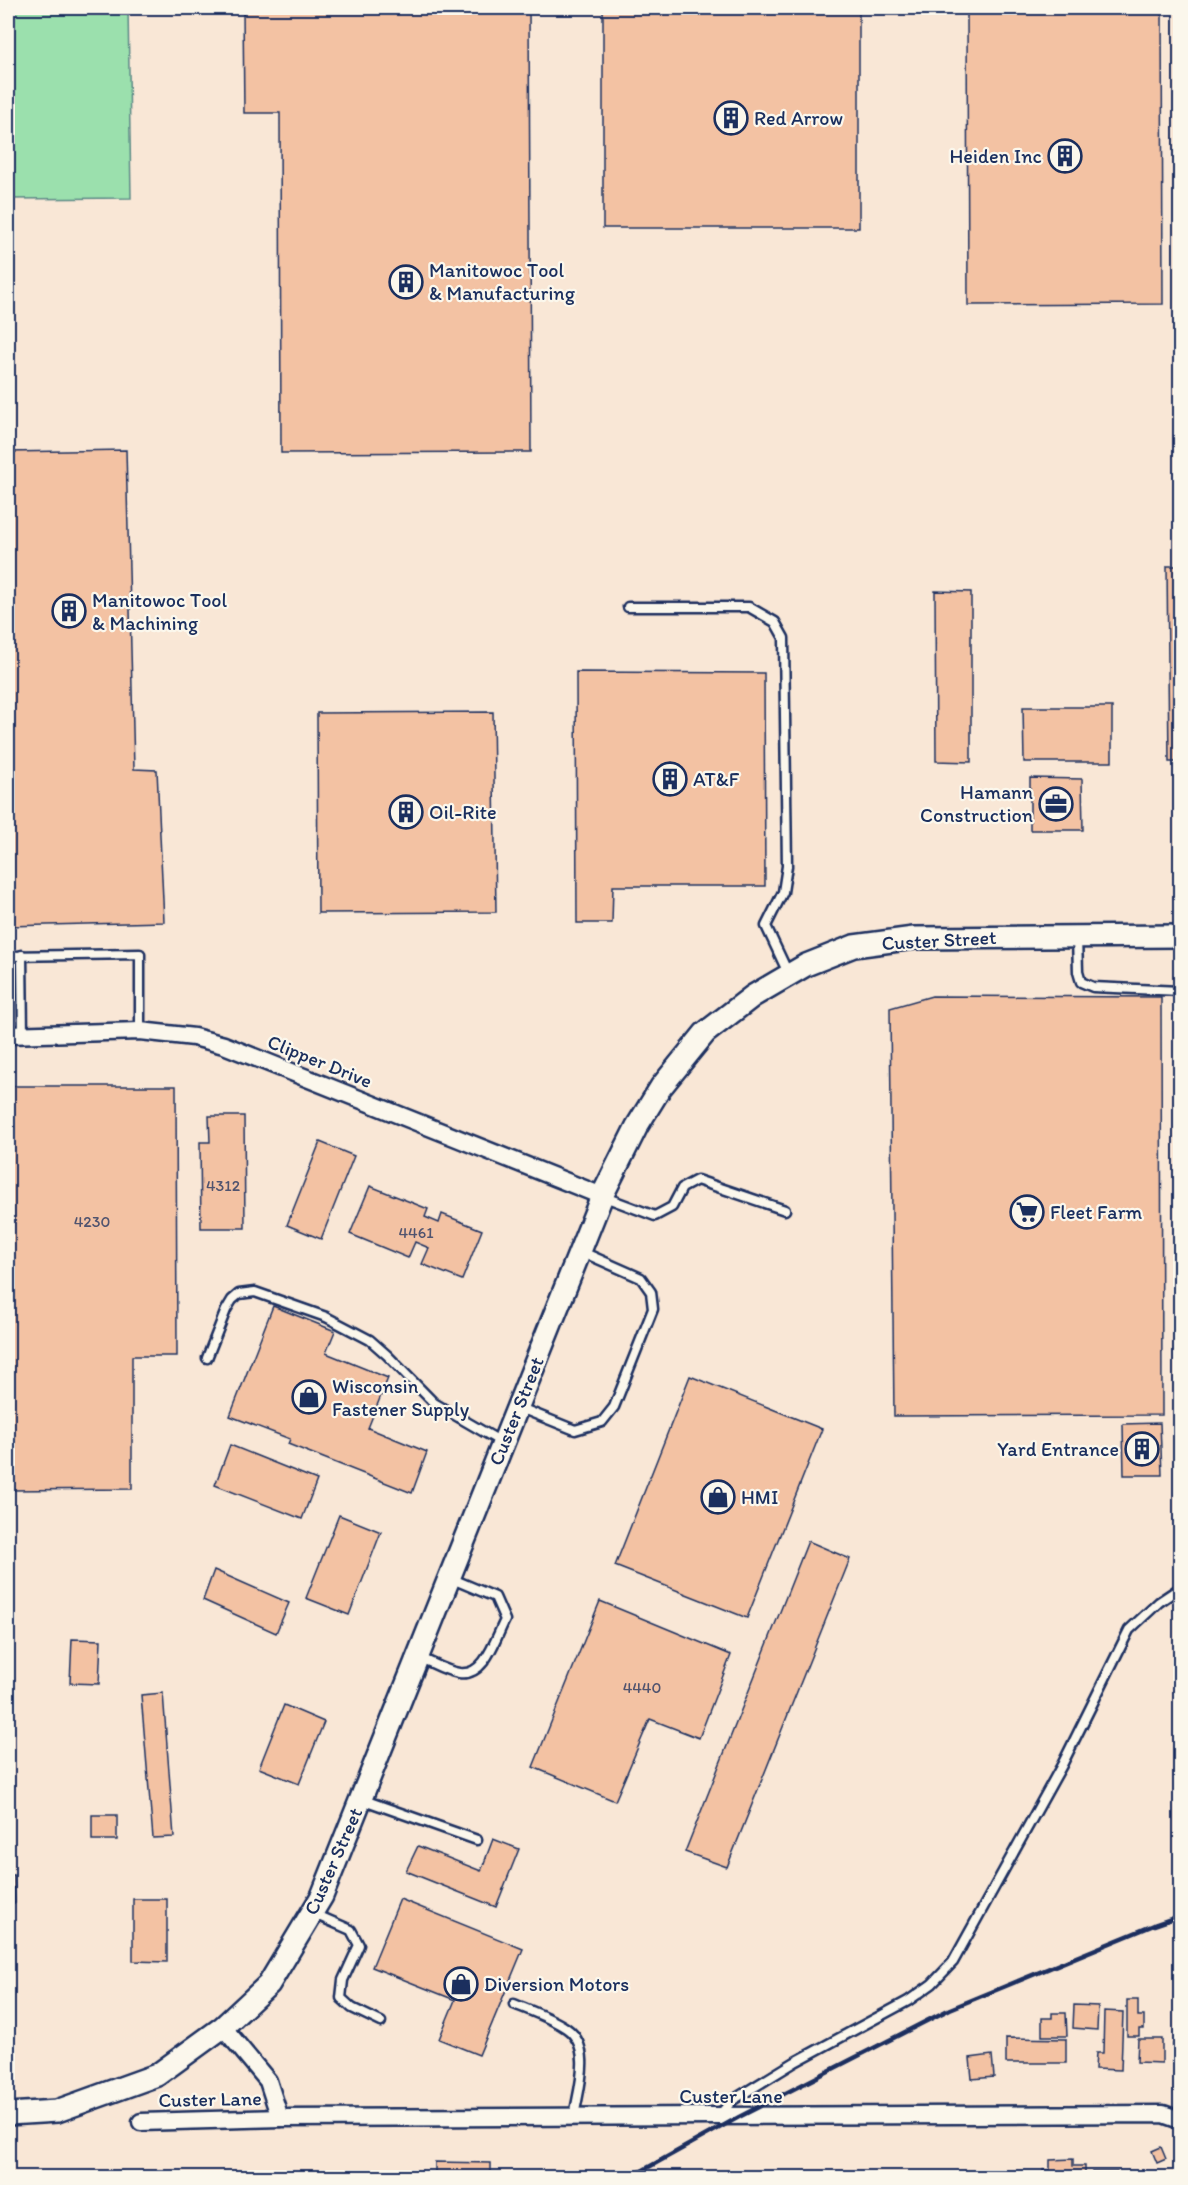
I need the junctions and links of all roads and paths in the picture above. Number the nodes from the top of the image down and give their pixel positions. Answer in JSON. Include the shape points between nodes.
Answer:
{"nodes":[{"id":1,"x":628,"y":608,"type":"dead end"},
{"id":2,"x":1180,"y":936,"type":"edge"},
{"id":3,"x":1077,"y":937,"type":"junction"},
{"id":4,"x":22,"y":955,"type":"junction"},
{"id":5,"x":8,"y":956,"type":"edge"},
{"id":6,"x":789,"y":975,"type":"junction"},
{"id":7,"x":1180,"y":991,"type":"edge"},
{"id":8,"x":140,"y":1031,"type":"junction"},
{"id":9,"x":15,"y":1035,"type":"edge"},
{"id":10,"x":602,"y":1196,"type":"junction"},
{"id":11,"x":785,"y":1210,"type":"dead end"},
{"id":12,"x":580,"y":1251,"type":"junction"},
{"id":13,"x":207,"y":1358,"type":"dead end"},
{"id":14,"x":518,"y":1406,"type":"junction"},
{"id":15,"x":503,"y":1444,"type":"junction"},
{"id":16,"x":449,"y":1578,"type":"junction"},
{"id":17,"x":1180,"y":1588,"type":"edge"},
{"id":18,"x":418,"y":1657,"type":"junction"},
{"id":19,"x":361,"y":1799,"type":"junction"},
{"id":20,"x":477,"y":1840,"type":"dead end"},
{"id":21,"x":312,"y":1913,"type":"junction"},
{"id":22,"x":514,"y":2004,"type":"dead end"},
{"id":23,"x":381,"y":2022,"type":"dead end"},
{"id":24,"x":223,"y":2026,"type":"junction"},
{"id":25,"x":8,"y":2114,"type":"edge"},
{"id":26,"x":717,"y":2117,"type":"junction"},
{"id":27,"x":280,"y":2118,"type":"junction"},
{"id":28,"x":574,"y":2118,"type":"junction"},
{"id":29,"x":1180,"y":2120,"type":"edge"},
{"id":30,"x":141,"y":2122,"type":"dead end"}],
"edges":[{"from":1,"to":6,"type":"lane","via":[[749,607],[775,622],[784,638],[788,866],[783,892],[766,926]]},
{"from":2,"to":3,"type":"street","name":"Custer Street"},
{"from":3,"to":6,"type":"street","name":"Custer Street","via":[[914,938],[854,946]]},
{"from":3,"to":7,"type":"lane","via":[[1081,982],[1093,987]]},
{"from":4,"to":5,"type":"lane"},
{"from":4,"to":8,"type":"lane","via":[[140,954]]},
{"from":4,"to":9,"type":"lane"},
{"from":6,"to":10,"type":"street","name":"Custer Street","via":[[753,996],[698,1042],[661,1087]]},
{"from":8,"to":9,"type":"street","name":"Clipper Drive"},
{"from":8,"to":10,"type":"street","name":"Clipper Drive","via":[[224,1045]]},
{"from":10,"to":11,"type":"lane","via":[[655,1216],[672,1207],[682,1188],[697,1180]]},
{"from":10,"to":12,"type":"street","name":"Custer Street"},
{"from":12,"to":14,"type":"street","name":"Custer Street"},
{"from":12,"to":14,"type":"lane","via":[[641,1278],[651,1292],[653,1309],[614,1407],[602,1422],[575,1430]]},
{"from":13,"to":15,"type":"lane","via":[[232,1300],[239,1294],[255,1292],[326,1317],[370,1340],[434,1403]]},
{"from":14,"to":15,"type":"street","name":"Custer Street"},
{"from":15,"to":16,"type":"street","name":"Custer Street"},
{"from":16,"to":18,"type":"street","name":"Custer Street"},
{"from":16,"to":18,"type":"lane","via":[[495,1597],[505,1620],[480,1668],[469,1673],[458,1673]]},
{"from":17,"to":26,"type":"lane","via":[[1130,1630],[1062,1766],[953,1962],[908,2001],[732,2100]]},
{"from":18,"to":19,"type":"street","name":"Custer Street"},
{"from":19,"to":20,"type":"lane"},
{"from":19,"to":21,"type":"street","name":"Custer Street"},
{"from":21,"to":23,"type":"lane","via":[[351,1930],[358,1946],[343,1980],[341,1998]]},
{"from":21,"to":24,"type":"street","name":"Custer Street","via":[[269,1984]]},
{"from":22,"to":28,"type":"lane","via":[[568,2029],[582,2048]]},
{"from":24,"to":25,"type":"street","name":"Custer Street","via":[[157,2075],[57,2111]]},
{"from":24,"to":27,"type":"street","name":"Custer Lane","via":[[268,2081]]},
{"from":26,"to":28,"type":"street","name":"Custer Lane"},
{"from":26,"to":29,"type":"street","name":"Custer Lane","via":[[1163,2114]]},
{"from":27,"to":28,"type":"street","name":"Custer Lane"},
{"from":27,"to":30,"type":"street","name":"Custer Lane"}]}
